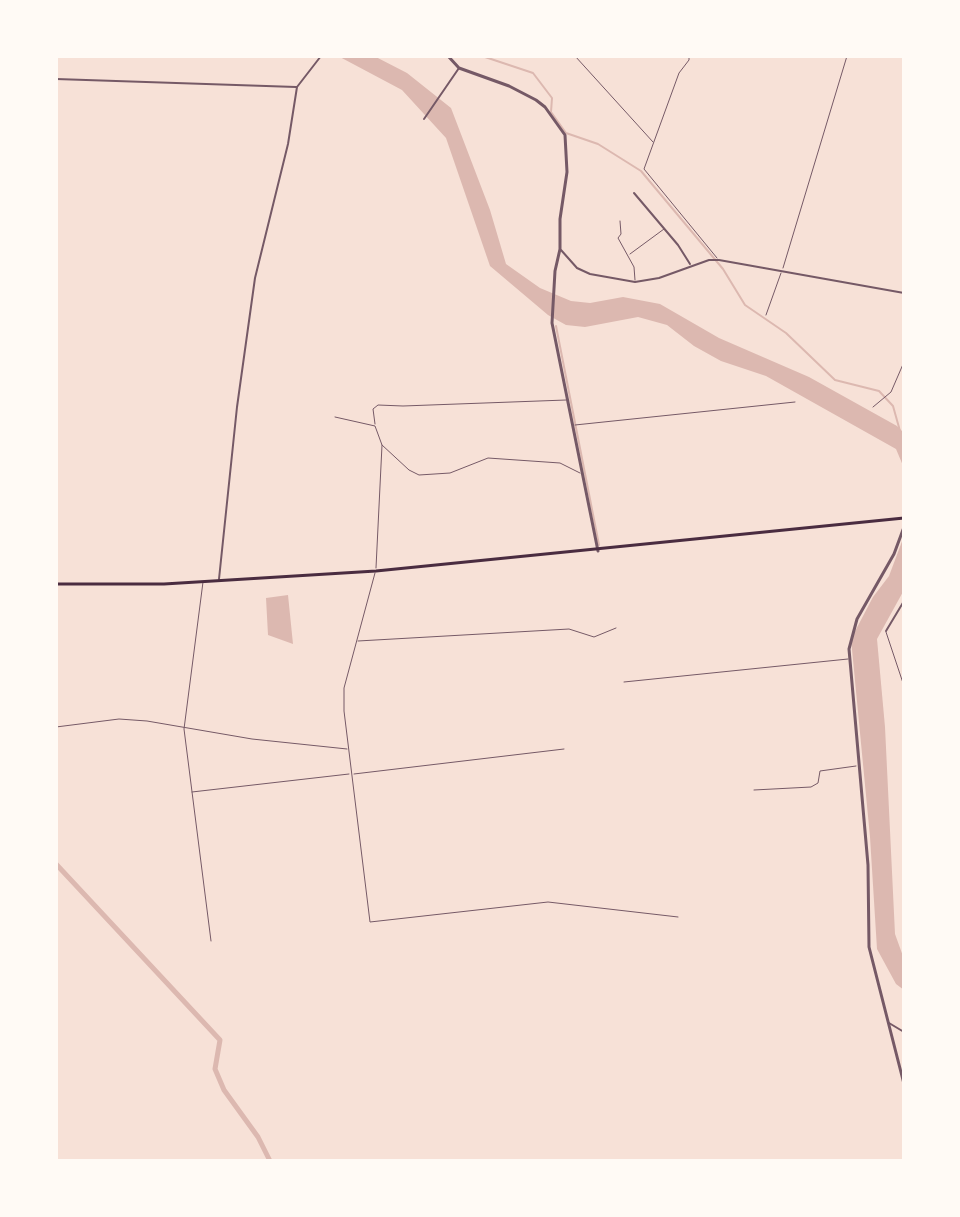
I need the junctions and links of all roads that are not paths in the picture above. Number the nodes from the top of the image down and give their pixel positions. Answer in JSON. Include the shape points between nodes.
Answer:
{"nodes":[{"id":1,"x":321,"y":56,"type":"edge"},
{"id":2,"x":448,"y":56,"type":"edge"},
{"id":3,"x":575,"y":56,"type":"edge"},
{"id":4,"x":689,"y":56,"type":"edge"},
{"id":5,"x":847,"y":56,"type":"edge"},
{"id":6,"x":459,"y":68,"type":"junction"},
{"id":7,"x":56,"y":79,"type":"edge"},
{"id":8,"x":297,"y":87,"type":"junction"},
{"id":9,"x":424,"y":119,"type":"dead end"},
{"id":10,"x":655,"y":144,"type":"junction"},
{"id":11,"x":634,"y":193,"type":"dead end"},
{"id":12,"x":620,"y":221,"type":"dead end"},
{"id":13,"x":665,"y":228,"type":"junction"},
{"id":14,"x":560,"y":249,"type":"junction"},
{"id":15,"x":628,"y":255,"type":"junction"},
{"id":16,"x":719,"y":260,"type":"junction"},
{"id":17,"x":690,"y":265,"type":"junction"},
{"id":18,"x":782,"y":271,"type":"junction"},
{"id":19,"x":635,"y":282,"type":"junction"},
{"id":20,"x":904,"y":293,"type":"edge"},
{"id":21,"x":766,"y":315,"type":"dead end"},
{"id":22,"x":904,"y":362,"type":"edge"},
{"id":23,"x":566,"y":400,"type":"junction"},
{"id":24,"x":795,"y":402,"type":"dead end"},
{"id":25,"x":873,"y":407,"type":"dead end"},
{"id":26,"x":335,"y":417,"type":"dead end"},
{"id":27,"x":375,"y":426,"type":"junction"},
{"id":28,"x":573,"y":426,"type":"junction"},
{"id":29,"x":382,"y":445,"type":"junction"},
{"id":30,"x":583,"y":474,"type":"junction"},
{"id":31,"x":904,"y":518,"type":"edge"},
{"id":32,"x":904,"y":527,"type":"edge"},
{"id":33,"x":598,"y":551,"type":"junction"},
{"id":34,"x":376,"y":571,"type":"junction"},
{"id":35,"x":219,"y":581,"type":"junction"},
{"id":36,"x":203,"y":582,"type":"junction"},
{"id":37,"x":56,"y":584,"type":"edge"},
{"id":38,"x":904,"y":601,"type":"edge"},
{"id":39,"x":616,"y":628,"type":"dead end"},
{"id":40,"x":886,"y":631,"type":"joint"},
{"id":41,"x":356,"y":641,"type":"junction"},
{"id":42,"x":850,"y":659,"type":"junction"},
{"id":43,"x":624,"y":682,"type":"dead end"},
{"id":44,"x":904,"y":686,"type":"edge"},
{"id":45,"x":56,"y":727,"type":"edge"},
{"id":46,"x":184,"y":729,"type":"junction"},
{"id":47,"x":348,"y":749,"type":"junction"},
{"id":48,"x":564,"y":749,"type":"dead end"},
{"id":49,"x":859,"y":765,"type":"junction"},
{"id":50,"x":351,"y":774,"type":"junction"},
{"id":51,"x":754,"y":790,"type":"dead end"},
{"id":52,"x":192,"y":792,"type":"junction"},
{"id":53,"x":678,"y":917,"type":"dead end"},
{"id":54,"x":211,"y":941,"type":"dead end"},
{"id":55,"x":888,"y":1023,"type":"junction"},
{"id":56,"x":904,"y":1032,"type":"edge"},
{"id":57,"x":904,"y":1084,"type":"edge"}],
"edges":[{"from":1,"to":8,"type":"street"},
{"from":2,"to":6,"type":"street"},
{"from":3,"to":10,"type":"lane"},
{"from":4,"to":10,"type":"lane"},
{"from":5,"to":18,"type":"lane"},
{"from":6,"to":9,"type":"street"},
{"from":6,"to":14,"type":"street","via":[[536,100],[565,135]]},
{"from":7,"to":8,"type":"street"},
{"from":8,"to":35,"type":"street","via":[[249,309]]},
{"from":10,"to":16,"type":"lane","via":[[644,169]]},
{"from":11,"to":13,"type":"street"},
{"from":12,"to":15,"type":"lane","via":[[618,238]]},
{"from":13,"to":15,"type":"lane"},
{"from":13,"to":17,"type":"street"},
{"from":14,"to":19,"type":"street","via":[[590,274]]},
{"from":14,"to":23,"type":"street","via":[[552,323]]},
{"from":15,"to":19,"type":"lane"},
{"from":16,"to":17,"type":"street"},
{"from":16,"to":18,"type":"street"},
{"from":17,"to":19,"type":"street"},
{"from":18,"to":20,"type":"street"},
{"from":18,"to":21,"type":"lane"},
{"from":22,"to":25,"type":"lane","via":[[891,392]]},
{"from":23,"to":27,"type":"lane","via":[[378,405],[373,409]]},
{"from":23,"to":28,"type":"street"},
{"from":24,"to":28,"type":"lane"},
{"from":26,"to":27,"type":"lane"},
{"from":27,"to":29,"type":"lane"},
{"from":28,"to":30,"type":"street"},
{"from":29,"to":30,"type":"lane","via":[[419,475],[450,473],[488,458],[560,463]]},
{"from":29,"to":34,"type":"lane"},
{"from":30,"to":33,"type":"street"},
{"from":31,"to":33,"type":"main road"},
{"from":32,"to":42,"type":"street","via":[[857,619]]},
{"from":33,"to":34,"type":"main road"},
{"from":34,"to":35,"type":"main road"},
{"from":34,"to":41,"type":"lane"},
{"from":35,"to":36,"type":"main road"},
{"from":36,"to":37,"type":"main road"},
{"from":36,"to":46,"type":"lane"},
{"from":38,"to":40,"type":"street"},
{"from":39,"to":41,"type":"lane","via":[[594,637],[569,629]]},
{"from":40,"to":44,"type":"lane"},
{"from":41,"to":47,"type":"lane","via":[[344,688]]},
{"from":42,"to":43,"type":"lane"},
{"from":42,"to":49,"type":"street"},
{"from":45,"to":46,"type":"lane","via":[[119,719]]},
{"from":46,"to":47,"type":"lane"},
{"from":46,"to":52,"type":"lane"},
{"from":47,"to":50,"type":"lane"},
{"from":48,"to":50,"type":"lane"},
{"from":49,"to":51,"type":"lane","via":[[820,771],[818,783],[811,787]]},
{"from":49,"to":55,"type":"street","via":[[870,955]]},
{"from":50,"to":52,"type":"lane"},
{"from":50,"to":53,"type":"lane","via":[[370,922],[548,902]]},
{"from":52,"to":54,"type":"lane"},
{"from":55,"to":56,"type":"street"},
{"from":55,"to":57,"type":"street"}]}
